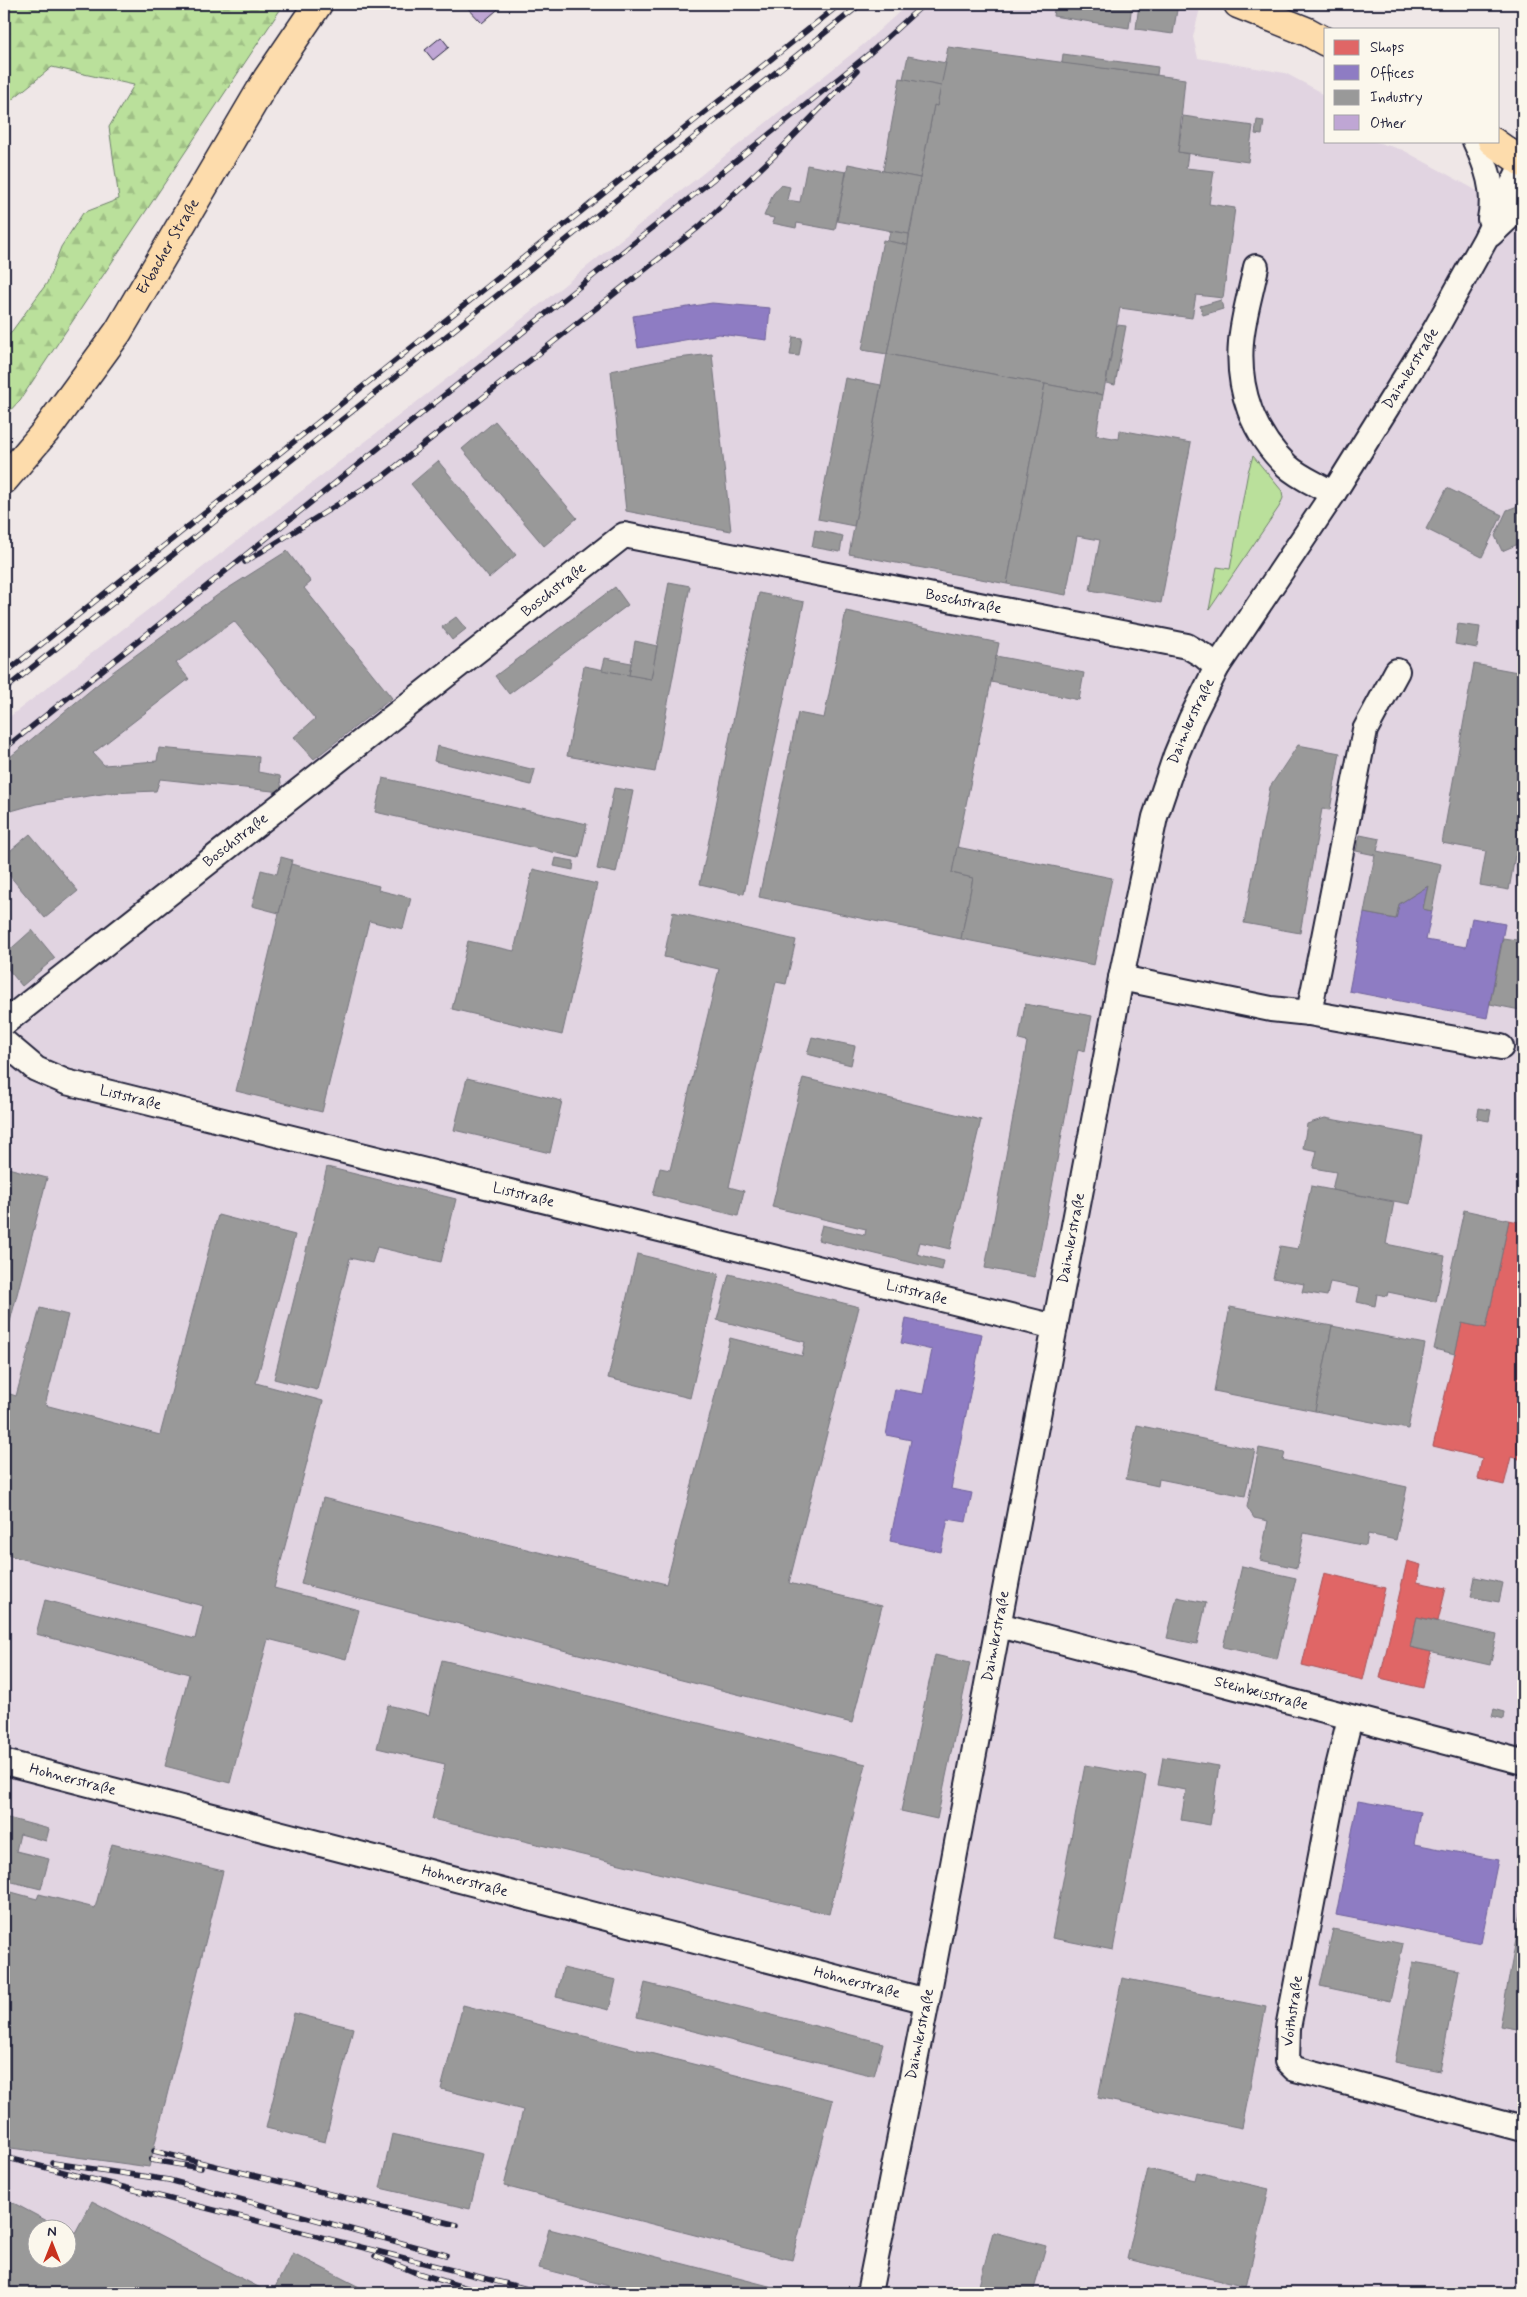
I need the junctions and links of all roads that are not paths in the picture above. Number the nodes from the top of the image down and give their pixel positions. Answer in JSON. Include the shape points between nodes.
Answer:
{"nodes":[{"id":1,"x":318,"y":4,"type":"edge"},
{"id":2,"x":1238,"y":4,"type":"edge"},
{"id":3,"x":1317,"y":37,"type":"edge"},
{"id":4,"x":1475,"y":142,"type":"edge"},
{"id":5,"x":1493,"y":142,"type":"edge"},
{"id":6,"x":1523,"y":163,"type":"edge"},
{"id":7,"x":1523,"y":204,"type":"edge"},
{"id":8,"x":1484,"y":240,"type":"junction"},
{"id":9,"x":1256,"y":267,"type":"dead end"},
{"id":10,"x":4,"y":480,"type":"edge"},
{"id":11,"x":1333,"y":494,"type":"junction"},
{"id":12,"x":1217,"y":667,"type":"junction"},
{"id":13,"x":1397,"y":671,"type":"dead end"},
{"id":14,"x":1121,"y":978,"type":"junction"},
{"id":15,"x":1308,"y":1013,"type":"junction"},
{"id":16,"x":4,"y":1022,"type":"edge"},
{"id":17,"x":4,"y":1042,"type":"edge"},
{"id":18,"x":1501,"y":1047,"type":"dead end"},
{"id":19,"x":1055,"y":1327,"type":"junction"},
{"id":20,"x":999,"y":1625,"type":"junction"},
{"id":21,"x":1350,"y":1718,"type":"junction"},
{"id":22,"x":4,"y":1762,"type":"edge"},
{"id":23,"x":1523,"y":1762,"type":"edge"},
{"id":24,"x":927,"y":2001,"type":"junction"},
{"id":25,"x":1523,"y":2129,"type":"edge"},
{"id":26,"x":869,"y":2293,"type":"edge"}],
"edges":[{"from":1,"to":10,"type":"main road","name":"Erbacher Straße","via":[[267,79],[118,332],[45,432]]},
{"from":2,"to":3,"type":"main road"},
{"from":4,"to":8,"type":"street","name":"Daimlerstraße","via":[[1491,181],[1493,196]]},
{"from":5,"to":6,"type":"main road"},
{"from":6,"to":8,"type":"street","name":"Daimlerstraße"},
{"from":7,"to":8,"type":"street","name":"Daimlerstraße"},
{"from":8,"to":11,"type":"street","name":"Daimlerstraße","via":[[1435,330]]},
{"from":9,"to":11,"type":"street","via":[[1241,340],[1244,392],[1250,415],[1262,437],[1288,467]]},
{"from":11,"to":12,"type":"street","name":"Daimlerstraße"},
{"from":12,"to":14,"type":"street","name":"Daimlerstraße","via":[[1176,755],[1155,817]]},
{"from":12,"to":16,"type":"street","name":"Boschstraße","via":[[1187,646],[624,534]]},
{"from":13,"to":15,"type":"street","via":[[1365,730]]},
{"from":14,"to":15,"type":"street","via":[[1271,1009]]},
{"from":14,"to":19,"type":"street","name":"Daimlerstraße"},
{"from":15,"to":18,"type":"street"},
{"from":17,"to":19,"type":"street","name":"Liststraße","via":[[36,1069],[66,1082]]},
{"from":19,"to":20,"type":"street","name":"Daimlerstraße"},
{"from":20,"to":21,"type":"street","name":"Steinbeisstraße"},
{"from":20,"to":24,"type":"street","name":"Daimlerstraße"},
{"from":21,"to":23,"type":"street","name":"Steinbeisstraße"},
{"from":21,"to":25,"type":"street","name":"Voithstraße","via":[[1290,2018],[1287,2061],[1295,2069]]},
{"from":22,"to":24,"type":"street","name":"Hohnerstraße"},
{"from":24,"to":26,"type":"street","name":"Daimlerstraße"}]}
